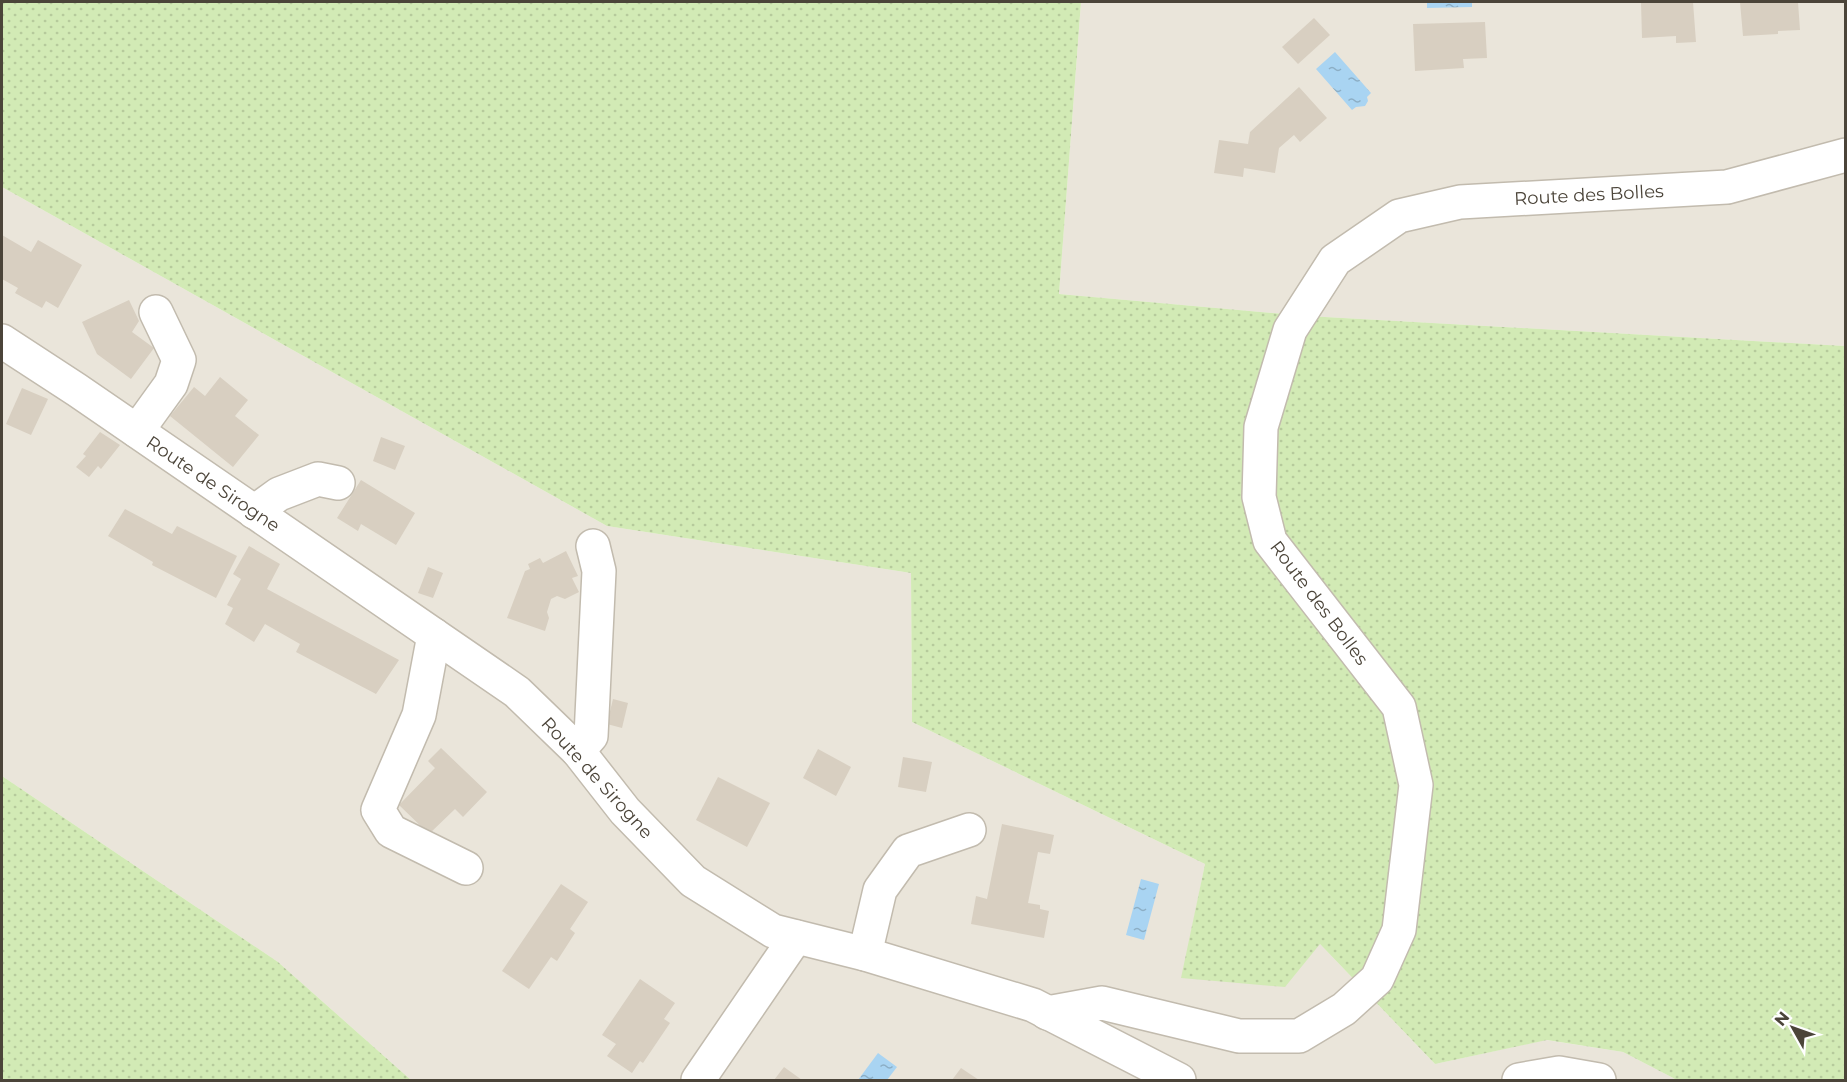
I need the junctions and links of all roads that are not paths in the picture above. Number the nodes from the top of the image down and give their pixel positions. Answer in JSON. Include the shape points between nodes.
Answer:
{"nodes":[{"id":1,"x":1845,"y":155,"type":"edge"},
{"id":2,"x":156,"y":312,"type":"dead end"},
{"id":3,"x":2,"y":341,"type":"edge"},
{"id":4,"x":137,"y":431,"type":"junction"},
{"id":5,"x":338,"y":483,"type":"dead end"},
{"id":6,"x":254,"y":512,"type":"junction"},
{"id":7,"x":593,"y":546,"type":"dead end"},
{"id":8,"x":434,"y":636,"type":"junction"},
{"id":9,"x":578,"y":751,"type":"junction"},
{"id":10,"x":969,"y":830,"type":"dead end"},
{"id":11,"x":466,"y":868,"type":"dead end"},
{"id":12,"x":796,"y":937,"type":"junction"},
{"id":13,"x":865,"y":954,"type":"junction"},
{"id":14,"x":1047,"y":1012,"type":"junction"},
{"id":15,"x":698,"y":1080,"type":"edge"},
{"id":16,"x":1179,"y":1080,"type":"edge"},
{"id":17,"x":1519,"y":1080,"type":"edge"},
{"id":18,"x":1599,"y":1080,"type":"edge"}],
"edges":[{"from":1,"to":14,"type":"street","name":"Route des Bolles","via":[[1727,187],[1460,202],[1399,216],[1335,260],[1290,330],[1261,427],[1259,496],[1270,541],[1399,707],[1416,785],[1399,930],[1377,979],[1344,1009],[1299,1036],[1239,1036],[1102,1003]]},
{"from":2,"to":4,"type":"street","via":[[179,360],[171,384]]},
{"from":3,"to":4,"type":"street","name":"Route de Sirogne"},
{"from":4,"to":6,"type":"street","name":"Route de Sirogne"},
{"from":5,"to":6,"type":"street","via":[[318,479],[279,494]]},
{"from":6,"to":8,"type":"street","name":"Route de Sirogne"},
{"from":7,"to":9,"type":"street","via":[[599,571],[591,736]]},
{"from":8,"to":9,"type":"street","name":"Route de Sirogne","via":[[517,692]]},
{"from":8,"to":11,"type":"street","via":[[419,715],[378,810],[391,831]]},
{"from":9,"to":12,"type":"street","name":"Route de Sirogne","via":[[625,811],[693,881],[773,931]]},
{"from":10,"to":13,"type":"street","via":[[908,851],[880,890]]},
{"from":12,"to":13,"type":"street","name":"Route de Sirogne"},
{"from":12,"to":15,"type":"street"},
{"from":13,"to":14,"type":"street","name":"Route de Sirogne"},
{"from":14,"to":16,"type":"street","name":"Route de Sirogne"},
{"from":17,"to":18,"type":"street","via":[[1559,1072]]}]}
